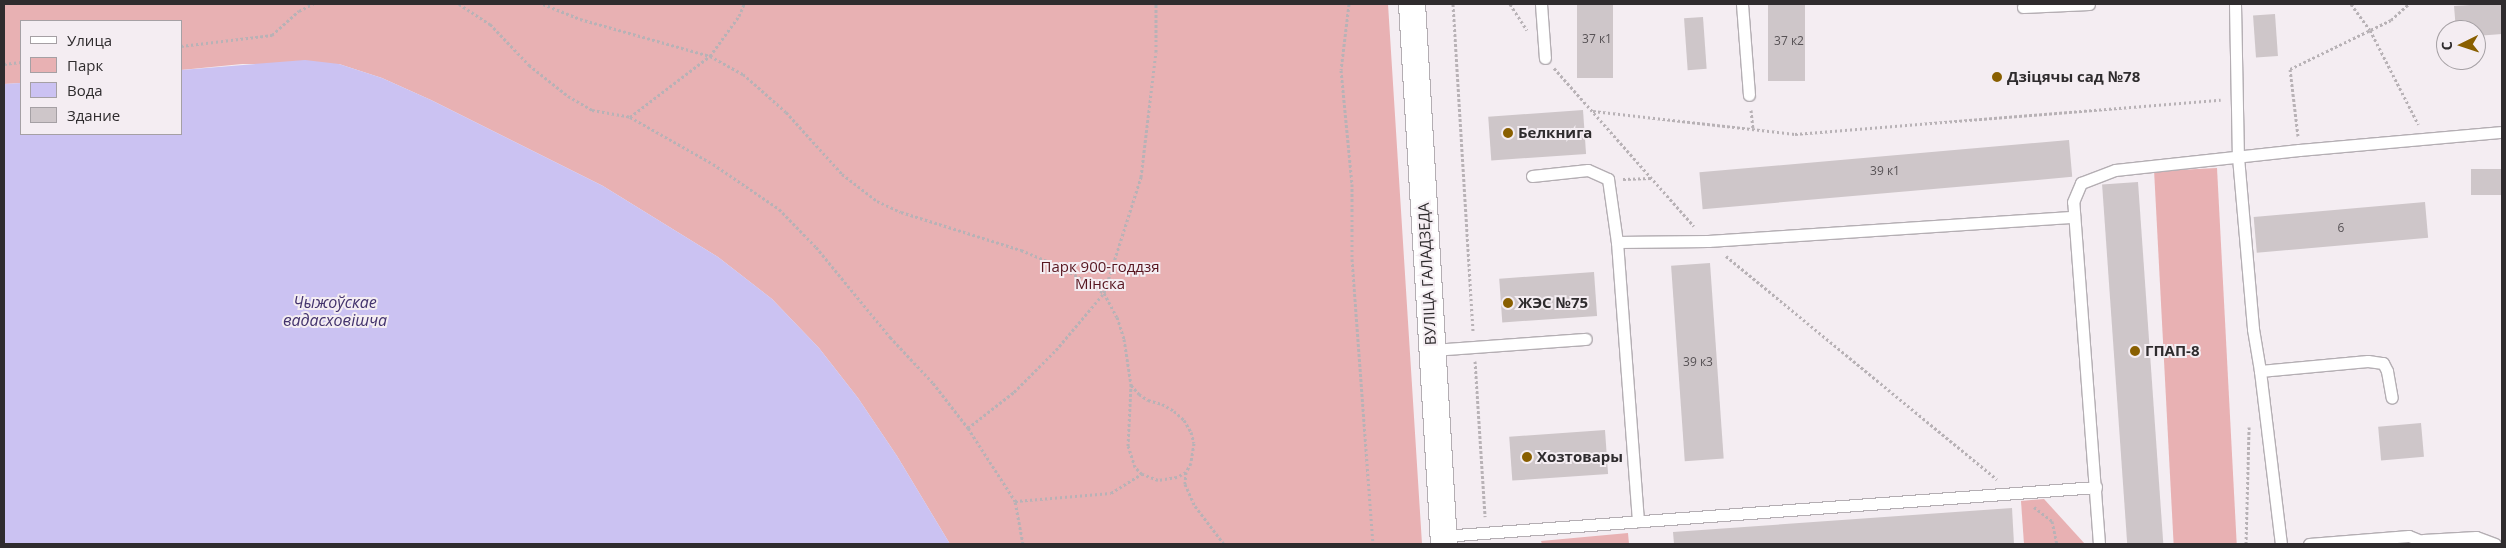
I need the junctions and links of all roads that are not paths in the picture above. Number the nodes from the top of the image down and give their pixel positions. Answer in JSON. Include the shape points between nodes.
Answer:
{"nodes":[{"id":1,"x":1412,"y":4,"type":"edge"},
{"id":2,"x":1541,"y":4,"type":"edge"},
{"id":3,"x":1742,"y":4,"type":"edge"},
{"id":4,"x":2089,"y":4,"type":"edge"},
{"id":5,"x":2236,"y":4,"type":"edge"},
{"id":6,"x":2023,"y":7,"type":"dead end"},
{"id":7,"x":1545,"y":58,"type":"road end"},
{"id":8,"x":1749,"y":95,"type":"dead end"},
{"id":9,"x":2502,"y":132,"type":"edge"},
{"id":10,"x":2238,"y":158,"type":"junction"},
{"id":11,"x":1532,"y":176,"type":"dead end"},
{"id":12,"x":2074,"y":217,"type":"junction"},
{"id":13,"x":1616,"y":242,"type":"junction"},
{"id":14,"x":1586,"y":339,"type":"dead end"},
{"id":15,"x":1432,"y":350,"type":"junction"},
{"id":16,"x":2260,"y":371,"type":"junction"},
{"id":17,"x":2392,"y":398,"type":"dead end"},
{"id":18,"x":2096,"y":486,"type":"junction"},
{"id":19,"x":1638,"y":521,"type":"junction"},
{"id":20,"x":1444,"y":540,"type":"edge"},
{"id":21,"x":2426,"y":542,"type":"edge"},
{"id":22,"x":2099,"y":544,"type":"edge"},
{"id":23,"x":2281,"y":544,"type":"edge"},
{"id":24,"x":2309,"y":544,"type":"edge"},
{"id":25,"x":2495,"y":544,"type":"edge"}],
"edges":[{"from":1,"to":15,"type":"street","name":"ВУЛІЦА ГАЛАДЗЕДА"},
{"from":2,"to":7,"type":"lane"},
{"from":3,"to":8,"type":"lane"},
{"from":4,"to":6,"type":"lane"},
{"from":5,"to":10,"type":"lane"},
{"from":9,"to":10,"type":"lane"},
{"from":10,"to":12,"type":"lane","via":[[2115,170],[2082,183],[2073,202]]},
{"from":10,"to":16,"type":"lane","via":[[2253,329]]},
{"from":11,"to":13,"type":"lane","via":[[1588,170],[1608,179]]},
{"from":12,"to":13,"type":"lane","via":[[1708,241]]},
{"from":12,"to":18,"type":"lane"},
{"from":13,"to":19,"type":"lane"},
{"from":14,"to":15,"type":"lane"},
{"from":15,"to":20,"type":"street","name":"ВУЛІЦА ГАЛАДЗЕДА"},
{"from":16,"to":17,"type":"lane","via":[[2368,361],[2383,363]]},
{"from":16,"to":23,"type":"lane"},
{"from":18,"to":19,"type":"lane"},
{"from":18,"to":22,"type":"lane"},
{"from":19,"to":20,"type":"lane","via":[[1486,533]]},
{"from":21,"to":24,"type":"lane","via":[[2409,536]]},
{"from":21,"to":25,"type":"lane","via":[[2476,537]]}]}
